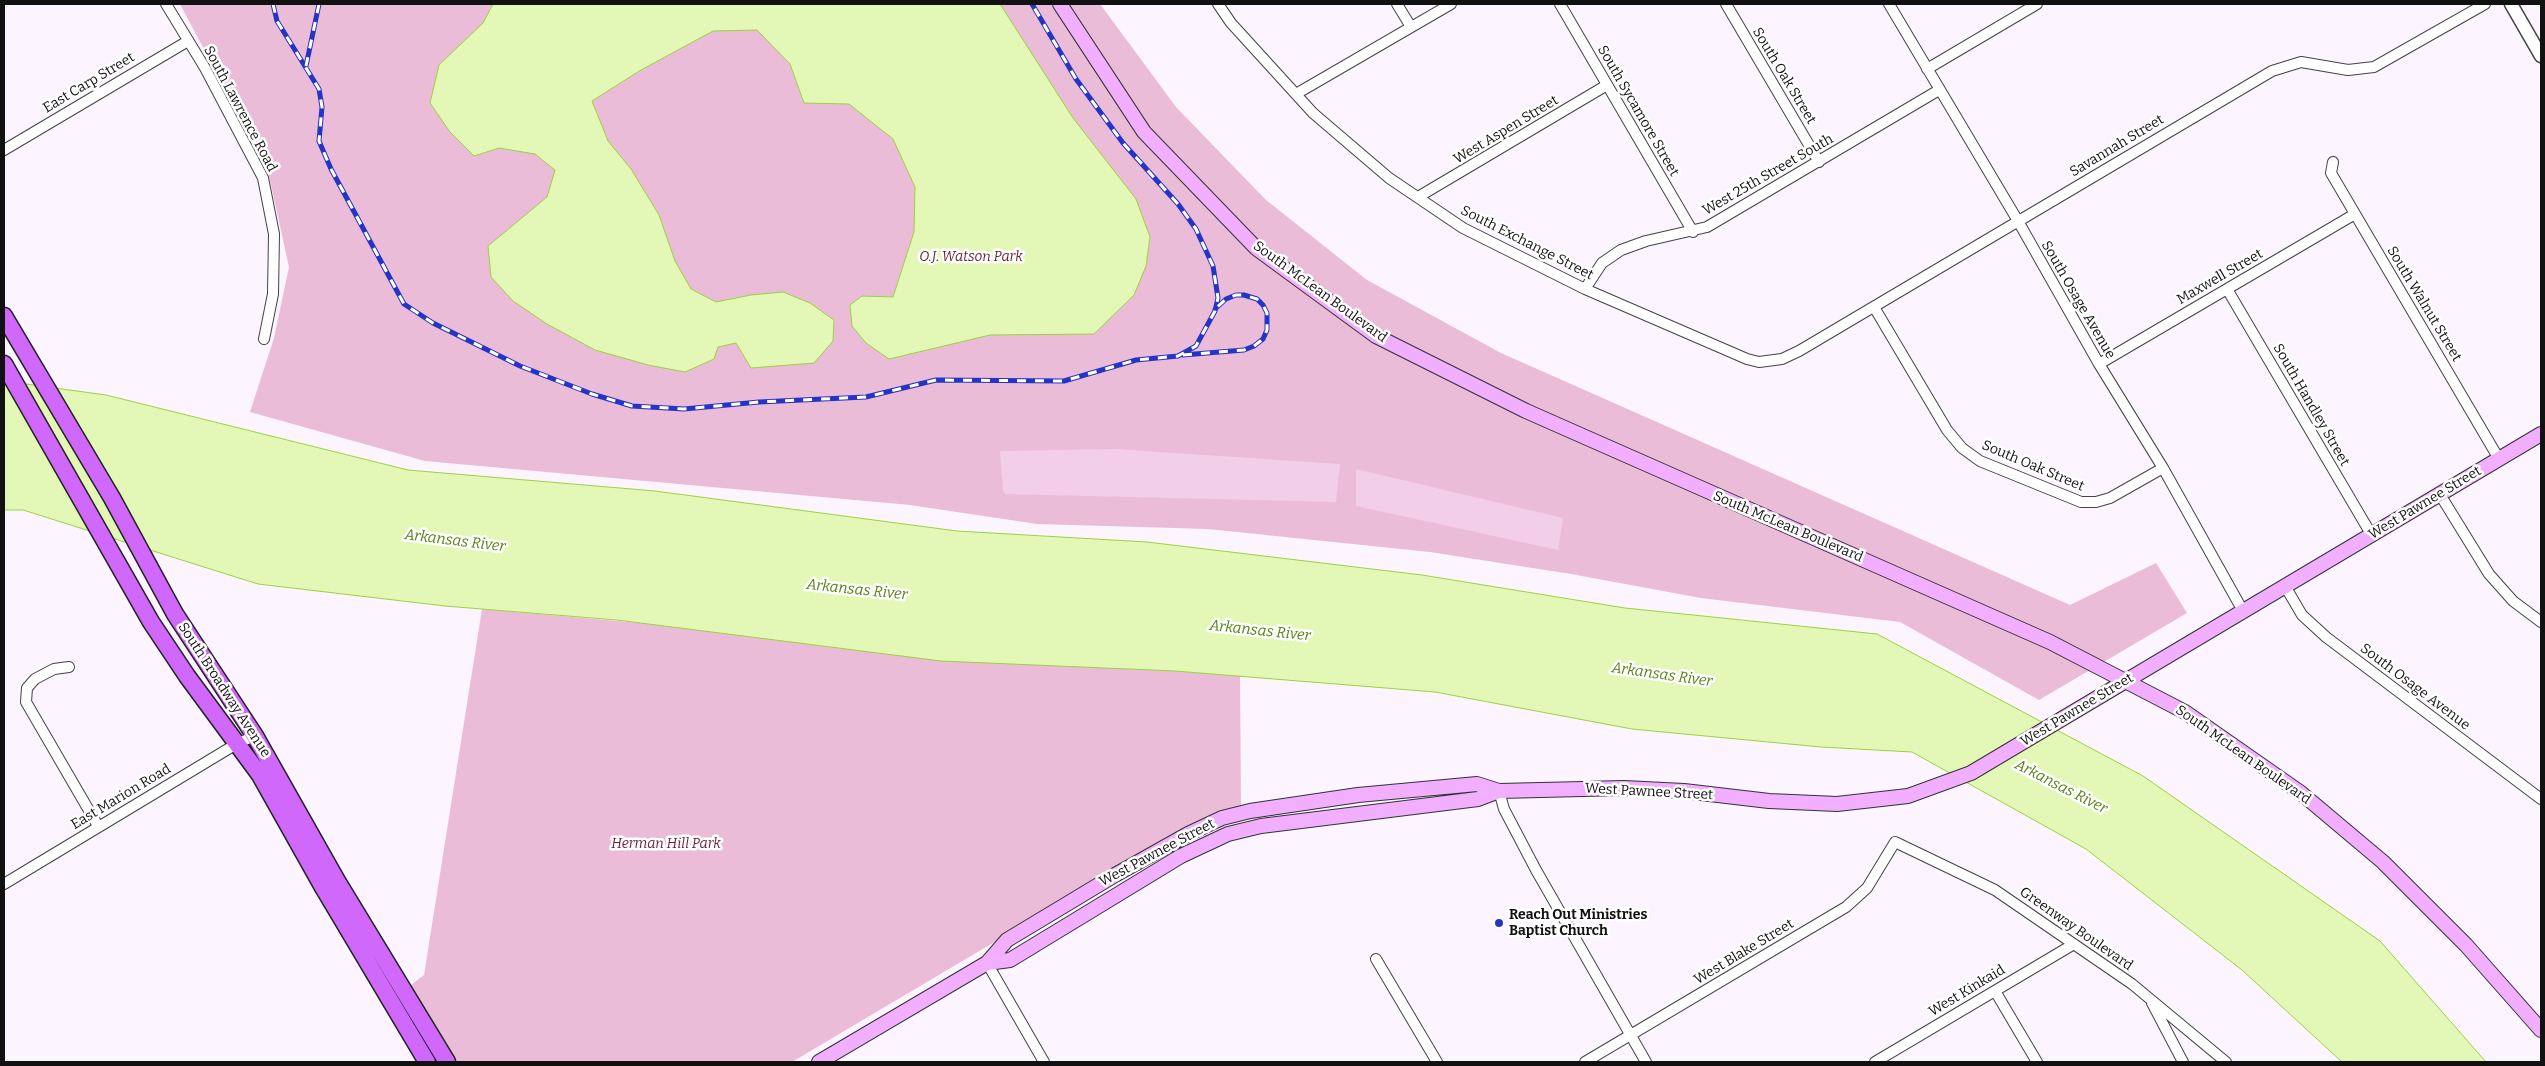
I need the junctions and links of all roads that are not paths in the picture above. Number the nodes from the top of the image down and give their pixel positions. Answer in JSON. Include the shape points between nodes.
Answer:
{"nodes":[{"id":1,"x":166,"y":4,"type":"edge"},
{"id":2,"x":1060,"y":4,"type":"edge"},
{"id":3,"x":1218,"y":4,"type":"edge"},
{"id":4,"x":1397,"y":4,"type":"edge"},
{"id":5,"x":1451,"y":4,"type":"edge"},
{"id":6,"x":1560,"y":4,"type":"edge"},
{"id":7,"x":1726,"y":4,"type":"edge"},
{"id":8,"x":1889,"y":4,"type":"edge"},
{"id":9,"x":2037,"y":4,"type":"edge"},
{"id":10,"x":2485,"y":4,"type":"edge"},
{"id":11,"x":2511,"y":4,"type":"edge"},
{"id":12,"x":1411,"y":27,"type":"junction"},
{"id":13,"x":188,"y":40,"type":"junction"},
{"id":14,"x":2541,"y":56,"type":"edge"},
{"id":15,"x":1927,"y":69,"type":"junction"},
{"id":16,"x":1607,"y":85,"type":"junction"},
{"id":17,"x":1939,"y":90,"type":"junction"},
{"id":18,"x":1296,"y":94,"type":"junction"},
{"id":19,"x":4,"y":150,"type":"edge"},
{"id":20,"x":1819,"y":162,"type":"junction"},
{"id":21,"x":2333,"y":162,"type":"dead end"},
{"id":22,"x":1418,"y":197,"type":"junction"},
{"id":23,"x":2354,"y":214,"type":"junction"},
{"id":24,"x":2018,"y":222,"type":"junction"},
{"id":25,"x":1693,"y":232,"type":"junction"},
{"id":26,"x":1586,"y":289,"type":"junction"},
{"id":27,"x":2227,"y":289,"type":"junction"},
{"id":28,"x":1874,"y":307,"type":"junction"},
{"id":29,"x":4,"y":316,"type":"edge"},
{"id":30,"x":264,"y":339,"type":"dead end"},
{"id":31,"x":1774,"y":361,"type":"joint"},
{"id":32,"x":4,"y":364,"type":"edge"},
{"id":33,"x":2099,"y":364,"type":"junction"},
{"id":34,"x":2541,"y":434,"type":"edge"},
{"id":35,"x":2499,"y":459,"type":"junction"},
{"id":36,"x":2163,"y":468,"type":"junction"},
{"id":37,"x":2439,"y":493,"type":"junction"},
{"id":38,"x":2371,"y":534,"type":"junction"},
{"id":39,"x":2285,"y":586,"type":"junction"},
{"id":40,"x":2243,"y":611,"type":"junction"},
{"id":41,"x":2541,"y":622,"type":"edge"},
{"id":42,"x":70,"y":667,"type":"dead end"},
{"id":43,"x":2125,"y":681,"type":"junction"},
{"id":44,"x":255,"y":736,"type":"junction"},
{"id":45,"x":238,"y":743,"type":"junction"},
{"id":46,"x":1499,"y":791,"type":"junction"},
{"id":47,"x":2541,"y":798,"type":"edge"},
{"id":48,"x":98,"y":826,"type":"junction"},
{"id":49,"x":1895,"y":842,"type":"joint"},
{"id":50,"x":4,"y":884,"type":"edge"},
{"id":51,"x":2074,"y":944,"type":"junction"},
{"id":52,"x":1376,"y":959,"type":"dead end"},
{"id":53,"x":986,"y":962,"type":"junction"},
{"id":54,"x":1995,"y":991,"type":"junction"},
{"id":55,"x":2150,"y":999,"type":"junction"},
{"id":56,"x":2541,"y":1030,"type":"edge"},
{"id":57,"x":1630,"y":1036,"type":"junction"},
{"id":58,"x":836,"y":1058,"type":"edge"},
{"id":59,"x":426,"y":1062,"type":"edge"},
{"id":60,"x":447,"y":1062,"type":"edge"},
{"id":61,"x":819,"y":1062,"type":"edge"},
{"id":62,"x":1044,"y":1062,"type":"edge"},
{"id":63,"x":1437,"y":1062,"type":"edge"},
{"id":64,"x":1585,"y":1062,"type":"edge"},
{"id":65,"x":1646,"y":1062,"type":"edge"},
{"id":66,"x":1875,"y":1062,"type":"edge"},
{"id":67,"x":2037,"y":1062,"type":"edge"},
{"id":68,"x":2183,"y":1062,"type":"edge"},
{"id":69,"x":2226,"y":1062,"type":"edge"}],
"edges":[{"from":1,"to":13,"type":"street","name":"South Lawrence Road"},
{"from":2,"to":43,"type":"main road","name":"South McLean Boulevard","via":[[1144,132],[1256,248],[1376,336],[1526,411],[2050,642]]},
{"from":3,"to":18,"type":"street","name":"South Exchange Street","via":[[1231,23]]},
{"from":4,"to":12,"type":"street"},
{"from":5,"to":12,"type":"street"},
{"from":6,"to":16,"type":"street","name":"South Sycamore Street"},
{"from":7,"to":20,"type":"street","name":"South Oak Street"},
{"from":8,"to":15,"type":"street","name":"South Osage Avenue"},
{"from":9,"to":15,"type":"street"},
{"from":10,"to":24,"type":"street","name":"Savannah Street","via":[[2374,67],[2348,70],[2301,62],[2277,69]]},
{"from":11,"to":14,"type":"street"},
{"from":12,"to":18,"type":"street"},
{"from":13,"to":19,"type":"street","name":"East Carp Street"},
{"from":13,"to":30,"type":"street","name":"South Lawrence Road","via":[[262,178],[274,234],[273,294]]},
{"from":15,"to":17,"type":"street","name":"South Osage Avenue"},
{"from":16,"to":22,"type":"street","name":"West Aspen Street"},
{"from":16,"to":25,"type":"street","name":"South Sycamore Street"},
{"from":17,"to":20,"type":"street","name":"West 25th Street South"},
{"from":17,"to":24,"type":"street","name":"South Osage Avenue"},
{"from":18,"to":22,"type":"street","name":"South Exchange Street","via":[[1313,113],[1374,165]]},
{"from":20,"to":25,"type":"street","name":"West 25th Street South","via":[[1719,221]]},
{"from":21,"to":23,"type":"street","name":"South Walnut Street","via":[[2331,173]]},
{"from":22,"to":26,"type":"street","name":"South Exchange Street","via":[[1463,228]]},
{"from":23,"to":27,"type":"street","name":"Maxwell Street"},
{"from":23,"to":35,"type":"street","name":"South Walnut Street"},
{"from":24,"to":28,"type":"street","name":"Savannah Street"},
{"from":24,"to":33,"type":"street","name":"South Osage Avenue"},
{"from":25,"to":26,"type":"street","name":"West 25th Street South","via":[[1646,241],[1621,250],[1602,264]]},
{"from":26,"to":31,"type":"street","name":"South Exchange Street","via":[[1747,359]]},
{"from":27,"to":33,"type":"street","name":"Maxwell Street"},
{"from":27,"to":38,"type":"street","name":"South Handley Street"},
{"from":28,"to":31,"type":"street","name":"Savannah Street","via":[[1790,356]]},
{"from":28,"to":36,"type":"street","name":"South Oak Street","via":[[1947,430],[1962,448],[1980,461],[2081,502],[2110,498]]},
{"from":29,"to":44,"type":"main road","name":"South Broadway Avenue","via":[[112,498],[175,614]]},
{"from":32,"to":45,"type":"main road","name":"South Broadway Avenue","via":[[151,622]]},
{"from":33,"to":36,"type":"street","name":"South Osage Avenue"},
{"from":34,"to":35,"type":"main road","name":"West Pawnee Street"},
{"from":35,"to":37,"type":"main road","name":"West Pawnee Street"},
{"from":36,"to":40,"type":"street","name":"South Osage Avenue"},
{"from":37,"to":38,"type":"main road","name":"West Pawnee Street"},
{"from":37,"to":41,"type":"street","via":[[2489,574],[2513,601]]},
{"from":38,"to":39,"type":"main road","name":"West Pawnee Street"},
{"from":39,"to":40,"type":"main road","name":"West Pawnee Street"},
{"from":39,"to":47,"type":"street","name":"South Osage Avenue","via":[[2302,615],[2326,637]]},
{"from":40,"to":43,"type":"main road","name":"West Pawnee Street"},
{"from":42,"to":48,"type":"street","via":[[54,669],[35,679],[27,688],[26,702]]},
{"from":43,"to":46,"type":"main road","name":"West Pawnee Street","via":[[1971,773],[1908,796],[1837,804],[1624,788]]},
{"from":43,"to":56,"type":"main road","name":"South McLean Boulevard","via":[[2184,712],[2301,793],[2383,862],[2466,945]]},
{"from":44,"to":45,"type":"street","name":"East Marion Road"},
{"from":44,"to":60,"type":"main road","name":"South Broadway Avenue"},
{"from":45,"to":48,"type":"street","name":"East Marion Road"},
{"from":45,"to":59,"type":"main road","name":"South Broadway Avenue","via":[[260,775]]},
{"from":46,"to":53,"type":"main road","name":"West Pawnee Street","via":[[1477,784],[1358,795],[1222,818],[1115,874],[1015,935]]},
{"from":46,"to":57,"type":"street","via":[[1503,808],[1536,870]]},
{"from":48,"to":50,"type":"street","name":"East Marion Road"},
{"from":49,"to":51,"type":"street","name":"Greenway Boulevard","via":[[1995,890]]},
{"from":49,"to":57,"type":"street","name":"West Blake Street","via":[[1867,888],[1846,908]]},
{"from":51,"to":54,"type":"street","name":"West Kinkaid"},
{"from":51,"to":55,"type":"street","name":"Greenway Boulevard"},
{"from":52,"to":63,"type":"street"},
{"from":53,"to":58,"type":"main road","name":"West Pawnee Street"},
{"from":53,"to":62,"type":"street"},
{"from":54,"to":66,"type":"street","name":"West Kinkaid"},
{"from":54,"to":67,"type":"street"},
{"from":55,"to":68,"type":"street"},
{"from":55,"to":69,"type":"street","name":"Greenway Boulevard"},
{"from":57,"to":64,"type":"street","name":"West Blake Street"},
{"from":57,"to":65,"type":"street"},
{"from":58,"to":61,"type":"main road","name":"West Pawnee Street"}]}
